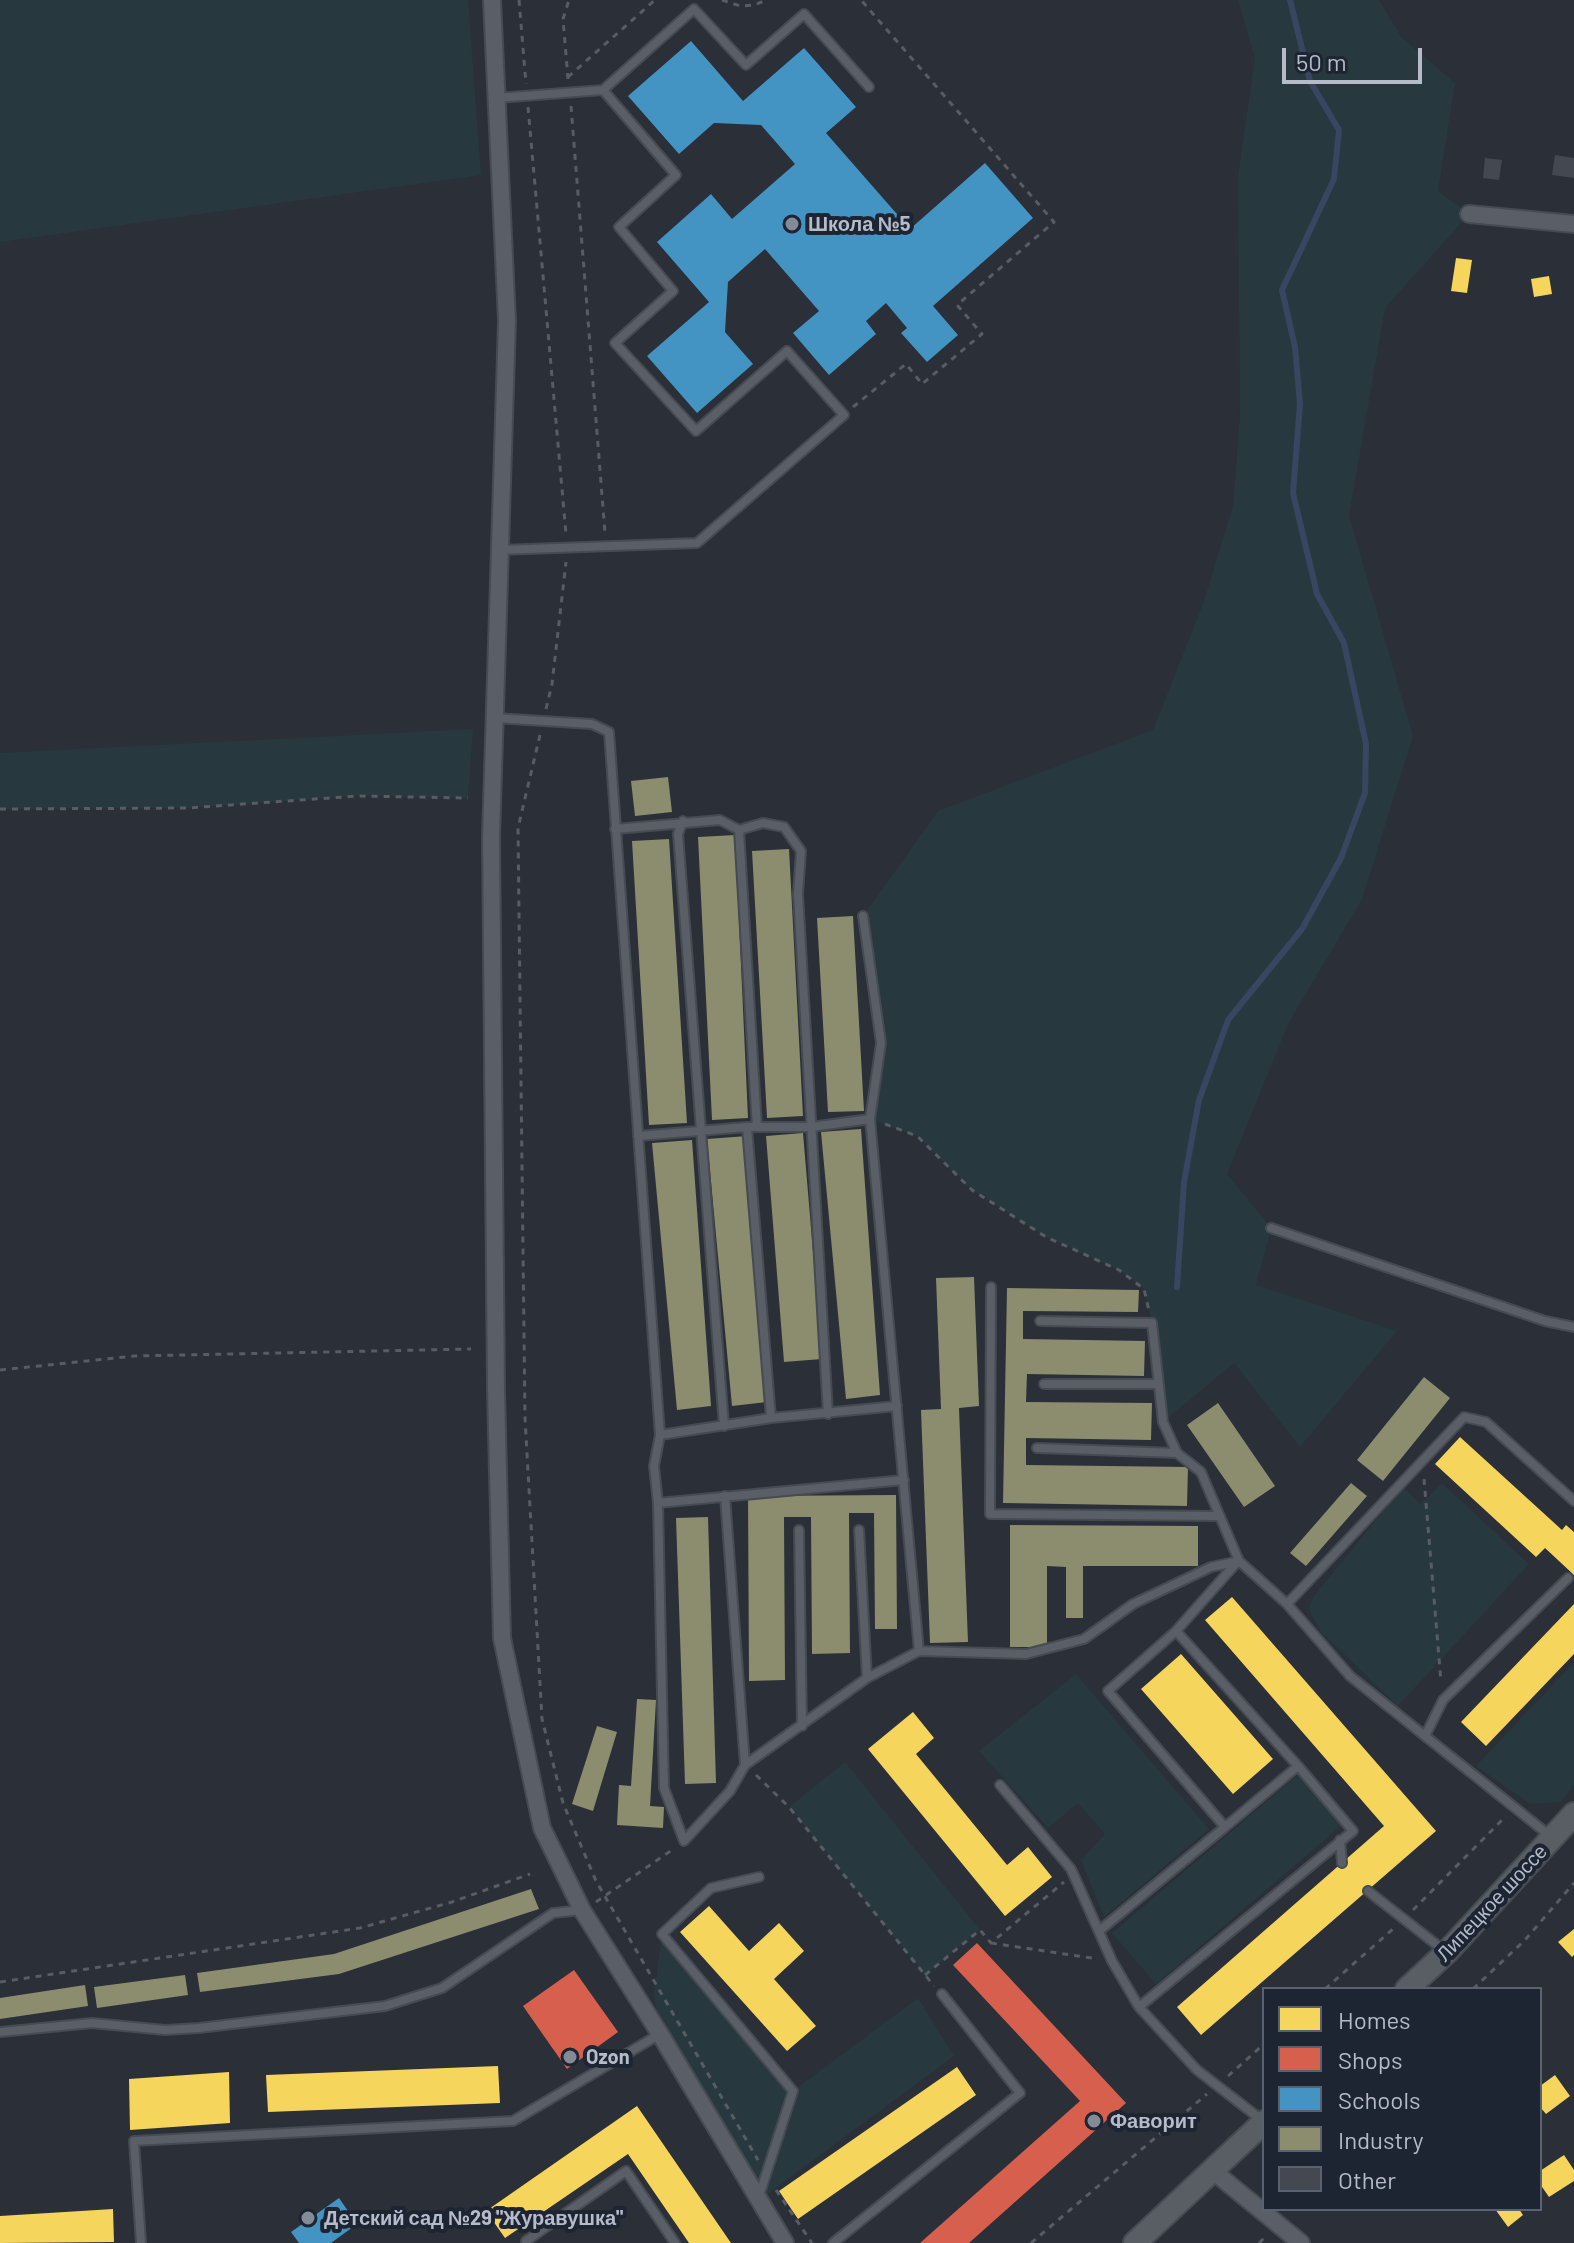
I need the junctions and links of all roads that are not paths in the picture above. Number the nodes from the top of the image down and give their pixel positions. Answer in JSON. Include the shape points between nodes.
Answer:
{"nodes":[{"id":1,"x":492,"y":0,"type":"edge"},
{"id":2,"x":869,"y":87,"type":"dead end"},
{"id":3,"x":603,"y":90,"type":"junction"},
{"id":4,"x":497,"y":98,"type":"junction"},
{"id":5,"x":1469,"y":214,"type":"dead end"},
{"id":6,"x":1574,"y":224,"type":"edge"},
{"id":7,"x":500,"y":550,"type":"junction"},
{"id":8,"x":495,"y":718,"type":"junction"},
{"id":9,"x":683,"y":821,"type":"junction"},
{"id":10,"x":615,"y":829,"type":"junction"},
{"id":11,"x":739,"y":830,"type":"junction"},
{"id":12,"x":863,"y":916,"type":"dead end"},
{"id":13,"x":870,"y":1119,"type":"junction"},
{"id":14,"x":752,"y":1127,"type":"junction"},
{"id":15,"x":811,"y":1127,"type":"junction"},
{"id":16,"x":699,"y":1130,"type":"junction"},
{"id":17,"x":638,"y":1136,"type":"junction"},
{"id":18,"x":1271,"y":1228,"type":"dead end"},
{"id":19,"x":991,"y":1287,"type":"dead end"},
{"id":20,"x":1040,"y":1321,"type":"dead end"},
{"id":21,"x":1574,"y":1327,"type":"edge"},
{"id":22,"x":1044,"y":1384,"type":"dead end"},
{"id":23,"x":1158,"y":1384,"type":"junction"},
{"id":24,"x":897,"y":1406,"type":"junction"},
{"id":25,"x":828,"y":1414,"type":"junction"},
{"id":26,"x":771,"y":1418,"type":"junction"},
{"id":27,"x":724,"y":1426,"type":"junction"},
{"id":28,"x":660,"y":1435,"type":"junction"},
{"id":29,"x":1037,"y":1448,"type":"dead end"},
{"id":30,"x":1177,"y":1453,"type":"junction"},
{"id":31,"x":904,"y":1480,"type":"junction"},
{"id":32,"x":725,"y":1496,"type":"junction"},
{"id":33,"x":1574,"y":1501,"type":"edge"},
{"id":34,"x":658,"y":1503,"type":"junction"},
{"id":35,"x":1217,"y":1516,"type":"junction"},
{"id":36,"x":799,"y":1530,"type":"dead end"},
{"id":37,"x":859,"y":1530,"type":"dead end"},
{"id":38,"x":1239,"y":1561,"type":"junction"},
{"id":39,"x":1568,"y":1578,"type":"dead end"},
{"id":40,"x":1287,"y":1604,"type":"junction"},
{"id":41,"x":1176,"y":1631,"type":"junction"},
{"id":42,"x":919,"y":1651,"type":"junction"},
{"id":43,"x":867,"y":1678,"type":"junction"},
{"id":44,"x":802,"y":1726,"type":"junction"},
{"id":45,"x":1425,"y":1736,"type":"junction"},
{"id":46,"x":745,"y":1765,"type":"junction"},
{"id":47,"x":1298,"y":1766,"type":"junction"},
{"id":48,"x":1000,"y":1785,"type":"dead end"},
{"id":49,"x":1574,"y":1814,"type":"edge"},
{"id":50,"x":1225,"y":1827,"type":"junction"},
{"id":51,"x":1553,"y":1838,"type":"junction"},
{"id":52,"x":1340,"y":1840,"type":"junction"},
{"id":53,"x":1342,"y":1863,"type":"dead end"},
{"id":54,"x":759,"y":1877,"type":"dead end"},
{"id":55,"x":1368,"y":1891,"type":"dead end"},
{"id":56,"x":582,"y":1910,"type":"junction"},
{"id":57,"x":1099,"y":1931,"type":"junction"},
{"id":58,"x":1447,"y":1952,"type":"junction"},
{"id":59,"x":1409,"y":1987,"type":"edge"},
{"id":60,"x":942,"y":1994,"type":"road end"},
{"id":61,"x":1139,"y":2007,"type":"junction"},
{"id":62,"x":0,"y":2032,"type":"edge"},
{"id":63,"x":660,"y":2034,"type":"junction"},
{"id":64,"x":1262,"y":2120,"type":"edge"},
{"id":65,"x":1262,"y":2124,"type":"edge"},
{"id":66,"x":1213,"y":2171,"type":"junction"},
{"id":67,"x":758,"y":2201,"type":"junction"},
{"id":68,"x":526,"y":2241,"type":"dead end"},
{"id":69,"x":141,"y":2243,"type":"edge"},
{"id":70,"x":675,"y":2243,"type":"edge"},
{"id":71,"x":785,"y":2243,"type":"edge"},
{"id":72,"x":833,"y":2243,"type":"edge"},
{"id":73,"x":1135,"y":2243,"type":"edge"},
{"id":74,"x":1301,"y":2243,"type":"edge"}],
"edges":[{"from":1,"to":4,"type":"street"},
{"from":2,"to":3,"type":"lane","via":[[804,14],[746,65],[694,9]]},
{"from":3,"to":4,"type":"lane"},
{"from":3,"to":7,"type":"lane","via":[[676,175],[619,227],[673,291],[615,343],[696,431],[787,351],[844,415],[697,543]]},
{"from":4,"to":7,"type":"street","via":[[507,321]]},
{"from":5,"to":6,"type":"street"},
{"from":7,"to":8,"type":"street"},
{"from":8,"to":10,"type":"lane","via":[[592,724],[609,732]]},
{"from":8,"to":56,"type":"street","via":[[491,837],[502,1638],[542,1828]]},
{"from":9,"to":10,"type":"lane"},
{"from":9,"to":11,"type":"lane","via":[[720,820]]},
{"from":9,"to":16,"type":"lane","via":[[678,834]]},
{"from":10,"to":17,"type":"lane"},
{"from":11,"to":14,"type":"lane"},
{"from":11,"to":15,"type":"lane","via":[[763,823],[784,827],[801,851],[798,894]]},
{"from":12,"to":13,"type":"lane","via":[[881,1043]]},
{"from":13,"to":15,"type":"lane"},
{"from":13,"to":24,"type":"lane"},
{"from":14,"to":15,"type":"lane"},
{"from":14,"to":16,"type":"lane"},
{"from":14,"to":26,"type":"lane"},
{"from":15,"to":25,"type":"lane"},
{"from":16,"to":17,"type":"lane"},
{"from":16,"to":27,"type":"lane"},
{"from":17,"to":28,"type":"lane"},
{"from":18,"to":21,"type":"lane"},
{"from":19,"to":35,"type":"lane","via":[[990,1514]]},
{"from":20,"to":23,"type":"lane","via":[[1152,1323]]},
{"from":22,"to":23,"type":"lane"},
{"from":23,"to":30,"type":"lane","via":[[1163,1422]]},
{"from":24,"to":25,"type":"lane"},
{"from":24,"to":31,"type":"lane"},
{"from":25,"to":26,"type":"lane"},
{"from":26,"to":27,"type":"lane"},
{"from":27,"to":28,"type":"lane"},
{"from":28,"to":34,"type":"lane","via":[[654,1466]]},
{"from":29,"to":30,"type":"lane"},
{"from":30,"to":35,"type":"lane","via":[[1201,1472]]},
{"from":31,"to":32,"type":"lane"},
{"from":31,"to":42,"type":"lane"},
{"from":32,"to":34,"type":"lane"},
{"from":32,"to":46,"type":"lane"},
{"from":33,"to":40,"type":"lane","via":[[1486,1422],[1464,1417]]},
{"from":34,"to":46,"type":"lane","via":[[664,1788],[684,1841],[730,1791]]},
{"from":35,"to":38,"type":"lane"},
{"from":36,"to":44,"type":"lane"},
{"from":37,"to":43,"type":"lane"},
{"from":38,"to":40,"type":"lane"},
{"from":38,"to":41,"type":"lane"},
{"from":38,"to":42,"type":"lane","via":[[1211,1567],[1133,1604],[1084,1639],[1026,1654]]},
{"from":39,"to":45,"type":"lane","via":[[1443,1700]]},
{"from":40,"to":45,"type":"lane","via":[[1350,1676]]},
{"from":41,"to":47,"type":"lane"},
{"from":41,"to":50,"type":"lane","via":[[1108,1691]]},
{"from":42,"to":43,"type":"lane"},
{"from":43,"to":44,"type":"lane"},
{"from":44,"to":46,"type":"lane"},
{"from":45,"to":51,"type":"lane"},
{"from":47,"to":50,"type":"lane"},
{"from":47,"to":52,"type":"lane","via":[[1353,1831]]},
{"from":48,"to":57,"type":"lane","via":[[1073,1875]]},
{"from":49,"to":51,"type":"main road","name":"Липецкое шоссе"},
{"from":50,"to":57,"type":"lane"},
{"from":51,"to":58,"type":"main road","name":"Липецкое шоссе"},
{"from":52,"to":53,"type":"lane"},
{"from":52,"to":61,"type":"lane"},
{"from":54,"to":67,"type":"lane","via":[[711,1888],[662,1934],[793,2091]]},
{"from":55,"to":58,"type":"lane"},
{"from":56,"to":62,"type":"lane","via":[[553,1913],[442,1988],[385,2006],[199,2028],[92,2023]]},
{"from":56,"to":63,"type":"street"},
{"from":57,"to":61,"type":"lane"},
{"from":58,"to":59,"type":"main road","name":"Липецкое шоссе"},
{"from":60,"to":72,"type":"lane","via":[[1020,2093]]},
{"from":61,"to":64,"type":"lane","via":[[1197,2070]]},
{"from":63,"to":67,"type":"street"},
{"from":63,"to":69,"type":"lane","via":[[513,2121],[134,2141]]},
{"from":65,"to":66,"type":"main road"},
{"from":66,"to":73,"type":"main road"},
{"from":66,"to":74,"type":"street"},
{"from":67,"to":71,"type":"street"},
{"from":68,"to":70,"type":"lane","via":[[626,2171]]}]}
